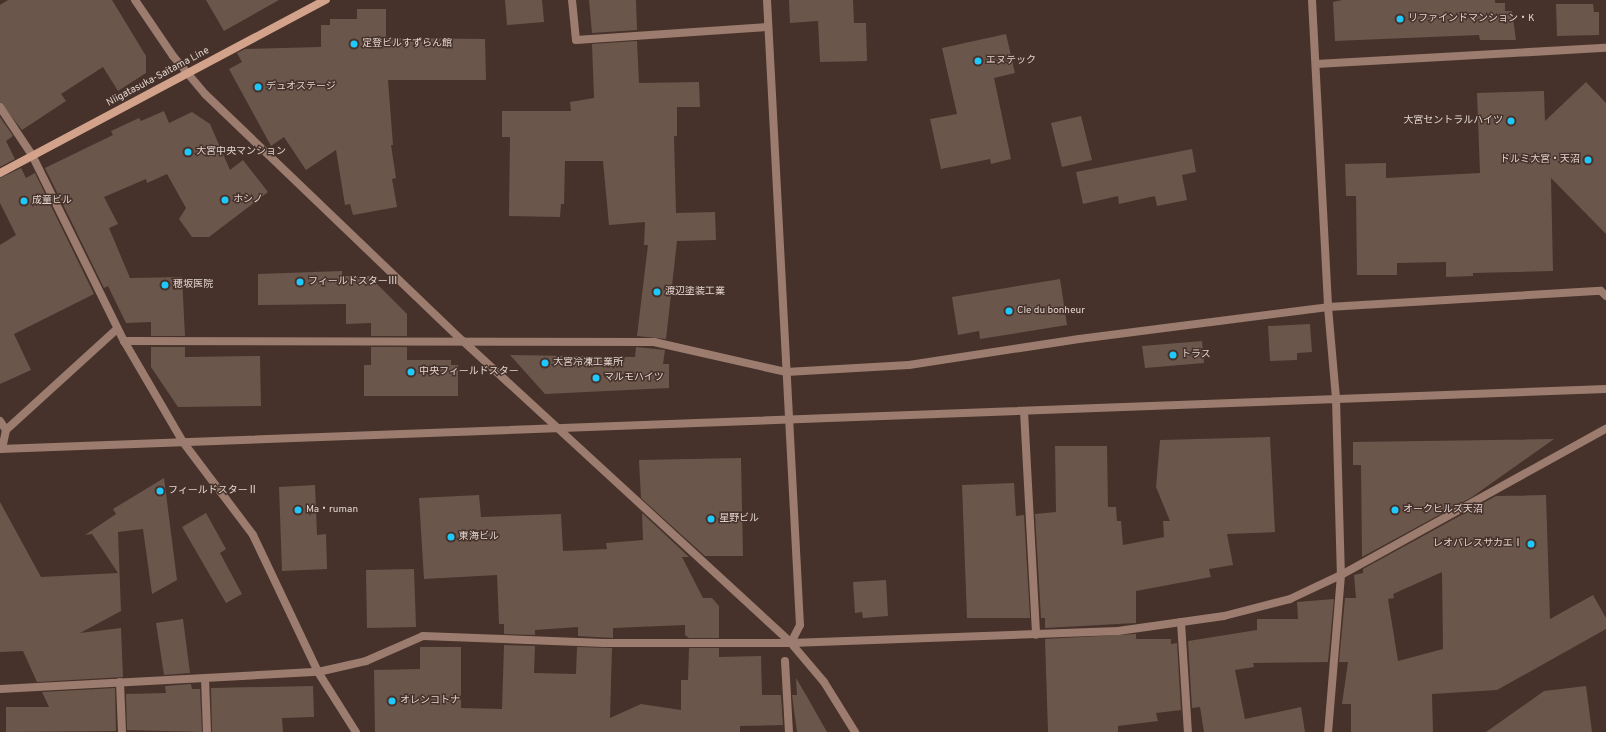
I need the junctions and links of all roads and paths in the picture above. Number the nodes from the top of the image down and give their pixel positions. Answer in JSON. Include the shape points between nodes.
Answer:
{"nodes":[{"id":1,"x":135,"y":0,"type":"edge"},
{"id":2,"x":326,"y":0,"type":"edge"},
{"id":3,"x":572,"y":0,"type":"edge"},
{"id":4,"x":767,"y":0,"type":"edge"},
{"id":5,"x":1312,"y":0,"type":"edge"},
{"id":6,"x":768,"y":27,"type":"junction"},
{"id":7,"x":1606,"y":48,"type":"edge"},
{"id":8,"x":1316,"y":64,"type":"junction"},
{"id":9,"x":186,"y":72,"type":"junction"},
{"id":10,"x":0,"y":107,"type":"edge"},
{"id":11,"x":32,"y":155,"type":"junction"},
{"id":12,"x":0,"y":173,"type":"edge"},
{"id":13,"x":1606,"y":296,"type":"edge"},
{"id":14,"x":1328,"y":307,"type":"junction"},
{"id":15,"x":117,"y":329,"type":"junction"},
{"id":16,"x":124,"y":341,"type":"junction"},
{"id":17,"x":463,"y":341,"type":"junction"},
{"id":18,"x":786,"y":372,"type":"junction"},
{"id":19,"x":1606,"y":388,"type":"edge"},
{"id":20,"x":1336,"y":399,"type":"junction"},
{"id":21,"x":1024,"y":411,"type":"junction"},
{"id":22,"x":790,"y":420,"type":"junction"},
{"id":23,"x":0,"y":421,"type":"edge"},
{"id":24,"x":559,"y":429,"type":"junction"},
{"id":25,"x":1606,"y":429,"type":"edge"},
{"id":26,"x":6,"y":430,"type":"junction"},
{"id":27,"x":183,"y":442,"type":"junction"},
{"id":28,"x":1,"y":449,"type":"edge"},
{"id":29,"x":1341,"y":575,"type":"junction"},
{"id":30,"x":1181,"y":622,"type":"junction"},
{"id":31,"x":1036,"y":635,"type":"junction"},
{"id":32,"x":791,"y":643,"type":"junction"},
{"id":33,"x":785,"y":661,"type":"dead end"},
{"id":34,"x":318,"y":672,"type":"junction"},
{"id":35,"x":205,"y":678,"type":"junction"},
{"id":36,"x":120,"y":682,"type":"junction"},
{"id":37,"x":0,"y":689,"type":"edge"},
{"id":38,"x":122,"y":732,"type":"edge"},
{"id":39,"x":207,"y":732,"type":"edge"},
{"id":40,"x":356,"y":732,"type":"edge"},
{"id":41,"x":789,"y":732,"type":"edge"},
{"id":42,"x":855,"y":732,"type":"edge"},
{"id":43,"x":1188,"y":732,"type":"edge"},
{"id":44,"x":1328,"y":732,"type":"edge"}],
"edges":[{"from":1,"to":9,"type":"street"},
{"from":2,"to":9,"type":"main road","name":"Niigatasuka-Saitama Line"},
{"from":3,"to":6,"type":"street","via":[[576,40]]},
{"from":4,"to":6,"type":"street"},
{"from":5,"to":8,"type":"street"},
{"from":6,"to":18,"type":"street"},
{"from":7,"to":8,"type":"street"},
{"from":8,"to":14,"type":"street"},
{"from":9,"to":11,"type":"main road","name":"Niigatasuka-Saitama Line"},
{"from":9,"to":17,"type":"street","via":[[205,94]]},
{"from":10,"to":11,"type":"street"},
{"from":11,"to":12,"type":"main road","name":"Niigatasuka-Saitama Line"},
{"from":11,"to":15,"type":"street"},
{"from":13,"to":14,"type":"street","via":[[1601,291]]},
{"from":14,"to":18,"type":"street","via":[[1079,339],[909,365]]},
{"from":14,"to":20,"type":"street"},
{"from":15,"to":16,"type":"street"},
{"from":15,"to":26,"type":"street"},
{"from":16,"to":17,"type":"street"},
{"from":16,"to":27,"type":"street"},
{"from":17,"to":18,"type":"street","via":[[654,342]]},
{"from":17,"to":24,"type":"street"},
{"from":18,"to":22,"type":"street"},
{"from":19,"to":20,"type":"street"},
{"from":20,"to":21,"type":"street"},
{"from":20,"to":29,"type":"street"},
{"from":21,"to":22,"type":"street"},
{"from":21,"to":31,"type":"street"},
{"from":22,"to":24,"type":"street"},
{"from":22,"to":32,"type":"street","via":[[800,625]]},
{"from":23,"to":26,"type":"street"},
{"from":24,"to":27,"type":"street"},
{"from":24,"to":32,"type":"street"},
{"from":25,"to":29,"type":"street"},
{"from":26,"to":28,"type":"street"},
{"from":27,"to":28,"type":"street"},
{"from":27,"to":34,"type":"street","via":[[252,535]]},
{"from":29,"to":30,"type":"street","via":[[1290,599],[1224,616]]},
{"from":29,"to":44,"type":"street"},
{"from":30,"to":31,"type":"street","via":[[1118,631]]},
{"from":30,"to":43,"type":"street"},
{"from":31,"to":32,"type":"street"},
{"from":32,"to":34,"type":"street","via":[[604,643],[423,636],[366,661]]},
{"from":32,"to":42,"type":"street","via":[[824,682]]},
{"from":33,"to":41,"type":"street"},
{"from":34,"to":35,"type":"street"},
{"from":34,"to":40,"type":"street"},
{"from":35,"to":36,"type":"street"},
{"from":35,"to":39,"type":"street"},
{"from":36,"to":37,"type":"street"},
{"from":36,"to":38,"type":"street"}]}
